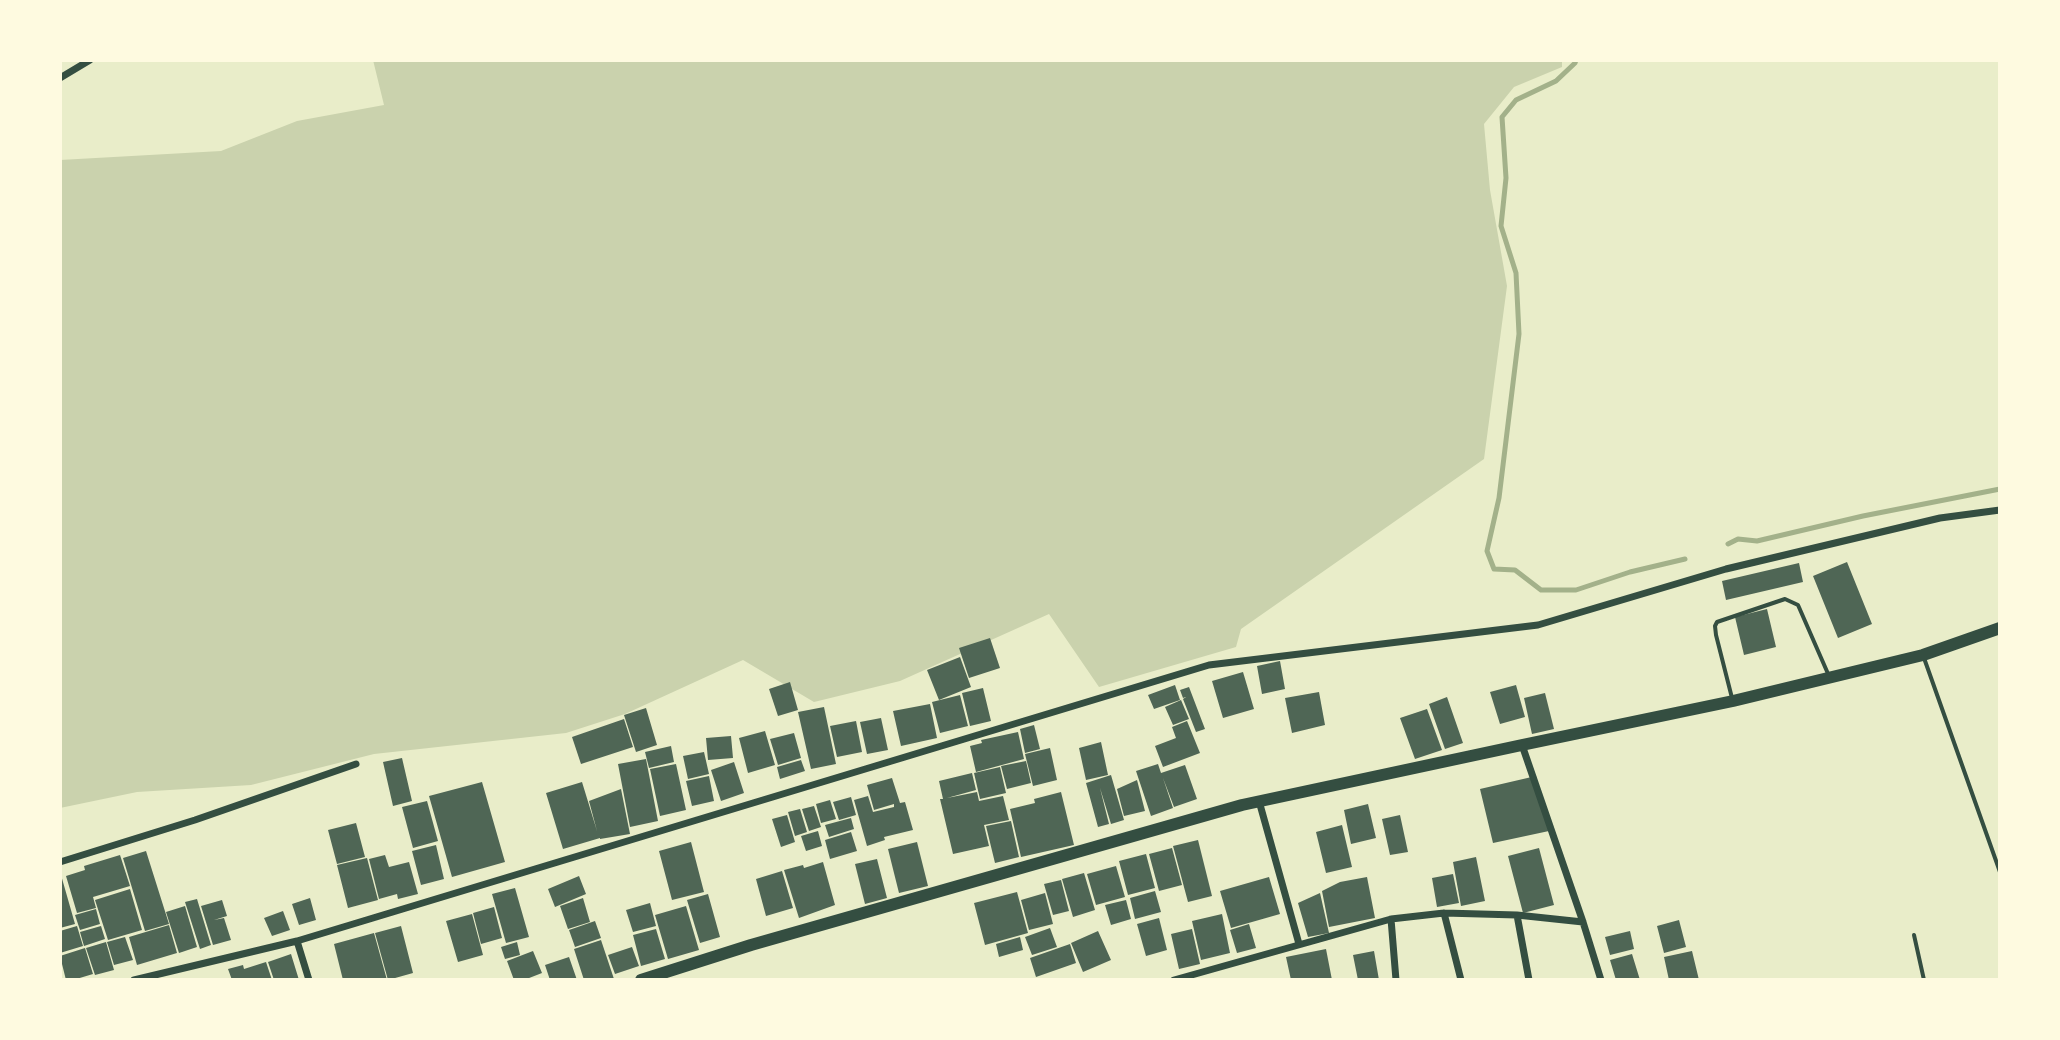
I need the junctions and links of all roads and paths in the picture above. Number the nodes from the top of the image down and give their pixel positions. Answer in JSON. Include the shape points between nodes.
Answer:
{"nodes":[{"id":1,"x":90,"y":60,"type":"edge"},
{"id":2,"x":60,"y":78,"type":"edge"},
{"id":3,"x":2000,"y":510,"type":"edge"},
{"id":4,"x":2000,"y":628,"type":"edge"},
{"id":5,"x":1923,"y":655,"type":"junction"},
{"id":6,"x":1830,"y":678,"type":"junction"},
{"id":7,"x":1733,"y":701,"type":"junction"},
{"id":8,"x":1522,"y":745,"type":"junction"},
{"id":9,"x":356,"y":764,"type":"dead end"},
{"id":10,"x":1259,"y":801,"type":"junction"},
{"id":11,"x":60,"y":862,"type":"edge"},
{"id":12,"x":2000,"y":872,"type":"edge"},
{"id":13,"x":1444,"y":913,"type":"junction"},
{"id":14,"x":1517,"y":915,"type":"junction"},
{"id":15,"x":1391,"y":919,"type":"junction"},
{"id":16,"x":1583,"y":922,"type":"junction"},
{"id":17,"x":1914,"y":935,"type":"dead end"},
{"id":18,"x":297,"y":941,"type":"junction"},
{"id":19,"x":1299,"y":944,"type":"junction"},
{"id":20,"x":134,"y":980,"type":"edge"},
{"id":21,"x":309,"y":980,"type":"edge"},
{"id":22,"x":641,"y":980,"type":"edge"},
{"id":23,"x":1173,"y":980,"type":"edge"},
{"id":24,"x":1396,"y":980,"type":"edge"},
{"id":25,"x":1461,"y":980,"type":"edge"},
{"id":26,"x":1529,"y":980,"type":"edge"},
{"id":27,"x":1601,"y":980,"type":"edge"},
{"id":28,"x":1924,"y":980,"type":"edge"}],
"edges":[{"from":1,"to":2,"type":"street"},
{"from":3,"to":18,"type":"street","via":[[1940,518],[1726,569],[1538,625],[1209,665]]},
{"from":4,"to":5,"type":"main road"},
{"from":5,"to":6,"type":"main road"},
{"from":5,"to":12,"type":"lane"},
{"from":6,"to":7,"type":"main road"},
{"from":6,"to":7,"type":"lane","via":[[1798,605],[1785,599],[1717,622]]},
{"from":7,"to":8,"type":"main road"},
{"from":8,"to":10,"type":"main road"},
{"from":8,"to":16,"type":"street"},
{"from":9,"to":11,"type":"street"},
{"from":10,"to":19,"type":"street"},
{"from":10,"to":22,"type":"main road"},
{"from":13,"to":14,"type":"street"},
{"from":13,"to":15,"type":"street"},
{"from":13,"to":25,"type":"street"},
{"from":14,"to":16,"type":"street"},
{"from":14,"to":26,"type":"street"},
{"from":15,"to":19,"type":"street"},
{"from":15,"to":24,"type":"street"},
{"from":16,"to":27,"type":"street"},
{"from":17,"to":28,"type":"lane"},
{"from":18,"to":20,"type":"street"},
{"from":18,"to":21,"type":"street"},
{"from":19,"to":23,"type":"street"}]}
